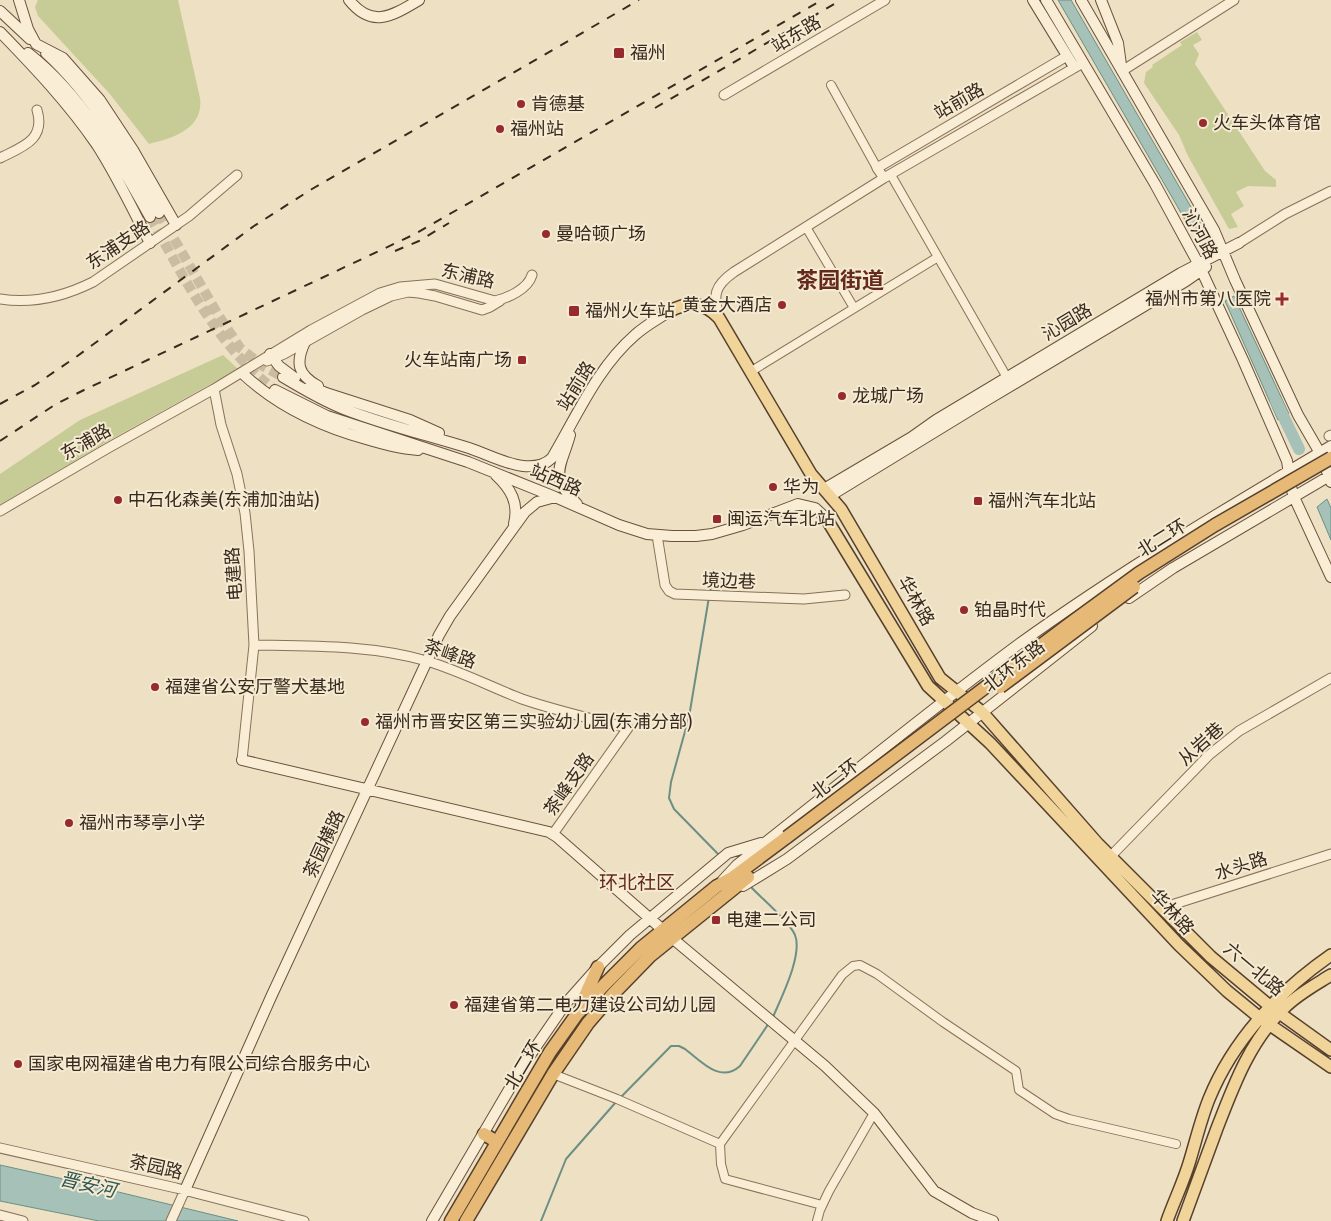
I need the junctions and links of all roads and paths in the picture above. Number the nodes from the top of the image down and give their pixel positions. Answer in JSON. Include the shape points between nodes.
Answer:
{"nodes":[{"id":1,"x":18,"y":0,"type":"edge"},
{"id":2,"x":349,"y":0,"type":"edge"},
{"id":3,"x":419,"y":0,"type":"edge"},
{"id":4,"x":885,"y":0,"type":"edge"},
{"id":5,"x":1033,"y":0,"type":"edge"},
{"id":6,"x":1046,"y":0,"type":"edge"},
{"id":7,"x":1081,"y":0,"type":"edge"},
{"id":8,"x":1101,"y":0,"type":"edge"},
{"id":9,"x":1234,"y":0,"type":"edge"},
{"id":10,"x":0,"y":11,"type":"edge"},
{"id":11,"x":0,"y":31,"type":"edge"},
{"id":12,"x":36,"y":44,"type":"junction"},
{"id":13,"x":1067,"y":56,"type":"junction"},
{"id":14,"x":1078,"y":65,"type":"junction"},
{"id":15,"x":1122,"y":71,"type":"junction"},
{"id":16,"x":831,"y":85,"type":"dead end"},
{"id":17,"x":724,"y":95,"type":"dead end"},
{"id":18,"x":37,"y":110,"type":"dead end"},
{"id":19,"x":0,"y":158,"type":"edge"},
{"id":20,"x":877,"y":168,"type":"junction"},
{"id":21,"x":237,"y":175,"type":"dead end"},
{"id":22,"x":887,"y":176,"type":"junction"},
{"id":23,"x":1331,"y":192,"type":"edge"},
{"id":24,"x":176,"y":225,"type":"junction"},
{"id":25,"x":806,"y":227,"type":"junction"},
{"id":26,"x":150,"y":243,"type":"junction"},
{"id":27,"x":1239,"y":243,"type":"joint"},
{"id":28,"x":1224,"y":252,"type":"junction"},
{"id":29,"x":938,"y":257,"type":"junction"},
{"id":30,"x":1199,"y":267,"type":"junction"},
{"id":31,"x":532,"y":275,"type":"dead end"},
{"id":32,"x":507,"y":296,"type":"junction"},
{"id":33,"x":0,"y":299,"type":"edge"},
{"id":34,"x":854,"y":308,"type":"junction"},
{"id":35,"x":670,"y":311,"type":"joint"},
{"id":36,"x":718,"y":318,"type":"junction"},
{"id":37,"x":305,"y":342,"type":"junction"},
{"id":38,"x":272,"y":356,"type":"junction"},
{"id":39,"x":242,"y":372,"type":"junction"},
{"id":40,"x":750,"y":372,"type":"junction"},
{"id":41,"x":283,"y":377,"type":"tunnel mouth"},
{"id":42,"x":1009,"y":381,"type":"junction"},
{"id":43,"x":214,"y":389,"type":"junction"},
{"id":44,"x":275,"y":390,"type":"tunnel mouth"},
{"id":45,"x":326,"y":393,"type":"junction"},
{"id":46,"x":575,"y":417,"type":"junction"},
{"id":47,"x":1330,"y":439,"type":"edge"},
{"id":48,"x":477,"y":450,"type":"junction"},
{"id":49,"x":437,"y":452,"type":"junction"},
{"id":50,"x":1326,"y":455,"type":"edge"},
{"id":51,"x":511,"y":464,"type":"joint"},
{"id":52,"x":490,"y":470,"type":"junction"},
{"id":53,"x":1289,"y":472,"type":"junction"},
{"id":54,"x":1330,"y":475,"type":"edge"},
{"id":55,"x":827,"y":492,"type":"junction"},
{"id":56,"x":555,"y":497,"type":"junction"},
{"id":57,"x":1294,"y":497,"type":"junction"},
{"id":58,"x":583,"y":510,"type":"junction"},
{"id":59,"x":0,"y":511,"type":"edge"},
{"id":60,"x":826,"y":518,"type":"joint"},
{"id":61,"x":514,"y":525,"type":"junction"},
{"id":62,"x":657,"y":535,"type":"junction"},
{"id":63,"x":1331,"y":577,"type":"edge"},
{"id":64,"x":845,"y":595,"type":"dead end"},
{"id":65,"x":254,"y":645,"type":"junction"},
{"id":66,"x":426,"y":661,"type":"junction"},
{"id":67,"x":1331,"y":678,"type":"edge"},
{"id":68,"x":958,"y":691,"type":"junction"},
{"id":69,"x":945,"y":701,"type":"junction"},
{"id":70,"x":982,"y":712,"type":"junction"},
{"id":71,"x":969,"y":723,"type":"junction"},
{"id":72,"x":628,"y":728,"type":"joint"},
{"id":73,"x":242,"y":760,"type":"joint"},
{"id":74,"x":367,"y":789,"type":"junction"},
{"id":75,"x":553,"y":834,"type":"junction"},
{"id":76,"x":768,"y":840,"type":"junction"},
{"id":77,"x":790,"y":840,"type":"junction"},
{"id":78,"x":1331,"y":854,"type":"edge"},
{"id":79,"x":1110,"y":857,"type":"junction"},
{"id":80,"x":739,"y":878,"type":"junction"},
{"id":81,"x":1162,"y":908,"type":"junction"},
{"id":82,"x":650,"y":918,"type":"junction"},
{"id":83,"x":667,"y":934,"type":"junction"},
{"id":84,"x":1331,"y":956,"type":"edge"},
{"id":85,"x":598,"y":967,"type":"junction"},
{"id":86,"x":1331,"y":975,"type":"edge"},
{"id":87,"x":1275,"y":1010,"type":"junction"},
{"id":88,"x":578,"y":1014,"type":"junction"},
{"id":89,"x":1265,"y":1021,"type":"junction"},
{"id":90,"x":794,"y":1041,"type":"junction"},
{"id":91,"x":1331,"y":1050,"type":"edge"},
{"id":92,"x":1331,"y":1067,"type":"edge"},
{"id":93,"x":553,"y":1074,"type":"junction"},
{"id":94,"x":874,"y":1113,"type":"junction"},
{"id":95,"x":484,"y":1134,"type":"junction"},
{"id":96,"x":497,"y":1142,"type":"junction"},
{"id":97,"x":720,"y":1144,"type":"junction"},
{"id":98,"x":1176,"y":1144,"type":"dead end"},
{"id":99,"x":0,"y":1148,"type":"edge"},
{"id":100,"x":185,"y":1190,"type":"junction"},
{"id":101,"x":822,"y":1205,"type":"junction"},
{"id":102,"x":0,"y":1215,"type":"edge"},
{"id":103,"x":23,"y":1221,"type":"edge"},
{"id":104,"x":171,"y":1221,"type":"edge"},
{"id":105,"x":304,"y":1221,"type":"edge"},
{"id":106,"x":432,"y":1221,"type":"edge"},
{"id":107,"x":451,"y":1221,"type":"edge"},
{"id":108,"x":466,"y":1221,"type":"edge"},
{"id":109,"x":817,"y":1221,"type":"edge"},
{"id":110,"x":994,"y":1221,"type":"edge"},
{"id":111,"x":1167,"y":1221,"type":"edge"},
{"id":112,"x":1183,"y":1221,"type":"edge"}],
"edges":[{"from":1,"to":12,"type":"main road"},
{"from":2,"to":3,"type":"main road","via":[[361,13],[375,17],[390,16]]},
{"from":4,"to":17,"type":"street","name":"站东路"},
{"from":5,"to":13,"type":"main road"},
{"from":6,"to":14,"type":"main road","name":"沁河路"},
{"from":7,"to":15,"type":"main road","name":"沁河路"},
{"from":8,"to":15,"type":"main road","via":[[1118,42]]},
{"from":9,"to":15,"type":"street"},
{"from":10,"to":12,"type":"main road"},
{"from":11,"to":12,"type":"main road","via":[[47,69],[82,108],[155,215],[126,154],[100,115],[66,73]]},
{"from":11,"to":26,"type":"main road","via":[[88,133],[114,172]]},
{"from":12,"to":24,"type":"main road","via":[[63,58],[100,100]]},
{"from":13,"to":14,"type":"main road"},
{"from":13,"to":20,"type":"street","name":"站前路"},
{"from":14,"to":22,"type":"street","name":"站前路"},
{"from":14,"to":30,"type":"main road","name":"沁河路","via":[[1155,184]]},
{"from":15,"to":28,"type":"main road","name":"沁河路"},
{"from":16,"to":20,"type":"street"},
{"from":18,"to":19,"type":"street","via":[[40,122],[36,135],[24,147]]},
{"from":20,"to":22,"type":"street"},
{"from":21,"to":24,"type":"street","name":"东浦支路"},
{"from":22,"to":25,"type":"street","name":"站前路"},
{"from":22,"to":29,"type":"street"},
{"from":23,"to":27,"type":"street","name":"沁园路","via":[[1285,214]]},
{"from":24,"to":26,"type":"street","name":"东浦支路"},
{"from":25,"to":34,"type":"street"},
{"from":25,"to":36,"type":"street","name":"站前路","via":[[723,280],[715,298]]},
{"from":26,"to":33,"type":"street","name":"东浦支路","via":[[79,289],[49,297]]},
{"from":27,"to":28,"type":"main road","name":"沁园路"},
{"from":28,"to":30,"type":"main road","name":"沁园路"},
{"from":28,"to":50,"type":"main road","name":"沁河路","via":[[1298,414]]},
{"from":29,"to":34,"type":"street"},
{"from":29,"to":42,"type":"street"},
{"from":30,"to":42,"type":"main road","name":"沁园路"},
{"from":30,"to":53,"type":"main road","name":"沁河路","via":[[1243,360]]},
{"from":31,"to":32,"type":"street","via":[[524,288]]},
{"from":32,"to":37,"type":"street","name":"东浦路","via":[[482,310],[426,294],[396,294]]},
{"from":32,"to":38,"type":"street","name":"东浦路","via":[[491,301],[436,284],[394,288],[367,299]]},
{"from":34,"to":40,"type":"street"},
{"from":35,"to":36,"type":"main road","name":"华林路","via":[[685,304],[698,304],[707,307]]},
{"from":35,"to":46,"type":"main road","name":"站前路","via":[[627,343],[597,380]]},
{"from":36,"to":40,"type":"main road","name":"华林路"},
{"from":37,"to":38,"type":"street","name":"东浦路"},
{"from":37,"to":45,"type":"main road","via":[[300,370],[306,379]]},
{"from":38,"to":39,"type":"street","name":"东浦路"},
{"from":38,"to":45,"type":"main road","via":[[287,373]]},
{"from":39,"to":43,"type":"street","name":"东浦路"},
{"from":39,"to":49,"type":"main road","via":[[276,402],[321,424],[401,449]]},
{"from":40,"to":55,"type":"main road","name":"华林路","via":[[811,474]]},
{"from":41,"to":48,"type":"main road","name":"站西路","via":[[343,409]]},
{"from":42,"to":55,"type":"main road","name":"沁园路"},
{"from":43,"to":59,"type":"street","name":"东浦路"},
{"from":43,"to":65,"type":"street","name":"电建路","via":[[245,514]]},
{"from":44,"to":49,"type":"main road","name":"站西路","via":[[336,419]]},
{"from":45,"to":48,"type":"main road","via":[[410,420]]},
{"from":46,"to":51,"type":"main road","name":"站前路","via":[[547,463],[532,466]]},
{"from":46,"to":58,"type":"main road","via":[[558,470],[568,495]]},
{"from":47,"to":50,"type":"main road"},
{"from":48,"to":51,"type":"main road","name":"站西路"},
{"from":49,"to":52,"type":"main road","name":"站西路"},
{"from":50,"to":53,"type":"main road"},
{"from":50,"to":54,"type":"main road","name":"沁河路"},
{"from":50,"to":77,"type":"highway","name":"北二环","bridge":true,"via":[[1139,573]]},
{"from":52,"to":56,"type":"main road","name":"站西路"},
{"from":52,"to":61,"type":"main road","via":[[513,498],[516,507]]},
{"from":53,"to":57,"type":"main road","name":"沁河路"},
{"from":53,"to":68,"type":"main road","via":[[1123,572]]},
{"from":54,"to":57,"type":"main road","name":"北环东路"},
{"from":54,"to":77,"type":"highway","name":"北二环","bridge":true,"via":[[1219,532],[1144,579]]},
{"from":55,"to":68,"type":"main road","name":"华林路","via":[[841,508],[940,678]]},
{"from":56,"to":58,"type":"main road","name":"站西路"},
{"from":56,"to":61,"type":"main road","name":"茶园横路","via":[[531,507]]},
{"from":57,"to":63,"type":"main road","name":"沁河路"},
{"from":57,"to":70,"type":"main road","name":"北环东路","via":[[1147,585]]},
{"from":58,"to":62,"type":"main road","name":"站西路","via":[[634,530]]},
{"from":60,"to":62,"type":"main road","name":"站西路","via":[[815,508],[798,504],[712,534]]},
{"from":60,"to":69,"type":"main road","name":"华林路","via":[[928,686]]},
{"from":61,"to":66,"type":"main road","name":"茶园横路","via":[[450,616]]},
{"from":62,"to":64,"type":"street","name":"境边巷","via":[[666,588],[675,594],[804,599]]},
{"from":65,"to":66,"type":"street","name":"茶峰路","via":[[357,648]]},
{"from":65,"to":73,"type":"street","name":"电建路"},
{"from":66,"to":72,"type":"street","name":"茶峰路","via":[[561,712]]},
{"from":66,"to":74,"type":"main road","name":"茶园横路"},
{"from":67,"to":79,"type":"street","name":"从岩巷","via":[[1225,741]]},
{"from":68,"to":69,"type":"main road"},
{"from":68,"to":70,"type":"main road","name":"华林路"},
{"from":69,"to":71,"type":"main road","name":"华林路"},
{"from":69,"to":76,"type":"main road"},
{"from":70,"to":71,"type":"main road","name":"北环东路"},
{"from":70,"to":79,"type":"main road","name":"华林路"},
{"from":71,"to":80,"type":"main road","name":"北环东路","via":[[787,859]]},
{"from":71,"to":89,"type":"main road","name":"华林路","via":[[1178,945]]},
{"from":72,"to":75,"type":"street","name":"茶峰支路"},
{"from":73,"to":74,"type":"main road"},
{"from":74,"to":75,"type":"main road"},
{"from":74,"to":100,"type":"main road","name":"茶园横路"},
{"from":75,"to":82,"type":"main road"},
{"from":76,"to":80,"type":"main road"},
{"from":76,"to":82,"type":"main road","via":[[728,853]]},
{"from":77,"to":80,"type":"highway","name":"北二环"},
{"from":78,"to":81,"type":"street","name":"水头路"},
{"from":79,"to":81,"type":"main road","name":"华林路"},
{"from":80,"to":83,"type":"highway","name":"北二环"},
{"from":81,"to":87,"type":"main road","name":"六一北路","via":[[1217,962]]},
{"from":82,"to":83,"type":"main road"},
{"from":82,"to":85,"type":"main road"},
{"from":83,"to":88,"type":"highway","name":"北二环","via":[[624,964]]},
{"from":83,"to":90,"type":"main road"},
{"from":83,"to":93,"type":"highway","name":"北二环","via":[[575,1040]]},
{"from":84,"to":87,"type":"main road","via":[[1302,977]]},
{"from":85,"to":88,"type":"highway"},
{"from":85,"to":95,"type":"main road","via":[[547,1028]]},
{"from":86,"to":87,"type":"main road"},
{"from":87,"to":89,"type":"main road"},
{"from":87,"to":91,"type":"main road","name":"六一北路"},
{"from":88,"to":96,"type":"highway","name":"北二环","via":[[550,1052]]},
{"from":89,"to":92,"type":"main road","name":"六一北路"},
{"from":89,"to":111,"type":"main road","via":[[1239,1044],[1217,1081]]},
{"from":89,"to":112,"type":"main road","via":[[1242,1066]]},
{"from":90,"to":94,"type":"main road"},
{"from":90,"to":97,"type":"street"},
{"from":90,"to":98,"type":"street","via":[[842,974],[860,965],[1016,1071],[1019,1090],[1055,1114]]},
{"from":93,"to":97,"type":"street"},
{"from":93,"to":108,"type":"highway","name":"北二环"},
{"from":94,"to":101,"type":"street"},
{"from":94,"to":110,"type":"main road","via":[[934,1191],[972,1213]]},
{"from":95,"to":96,"type":"highway"},
{"from":95,"to":106,"type":"main road"},
{"from":96,"to":107,"type":"highway","name":"北二环"},
{"from":97,"to":101,"type":"street","via":[[725,1179]]},
{"from":99,"to":100,"type":"street","name":"茶园路"},
{"from":100,"to":104,"type":"street"},
{"from":100,"to":105,"type":"street","name":"茶园路"},
{"from":101,"to":109,"type":"street"},
{"from":102,"to":103,"type":"street"}]}
